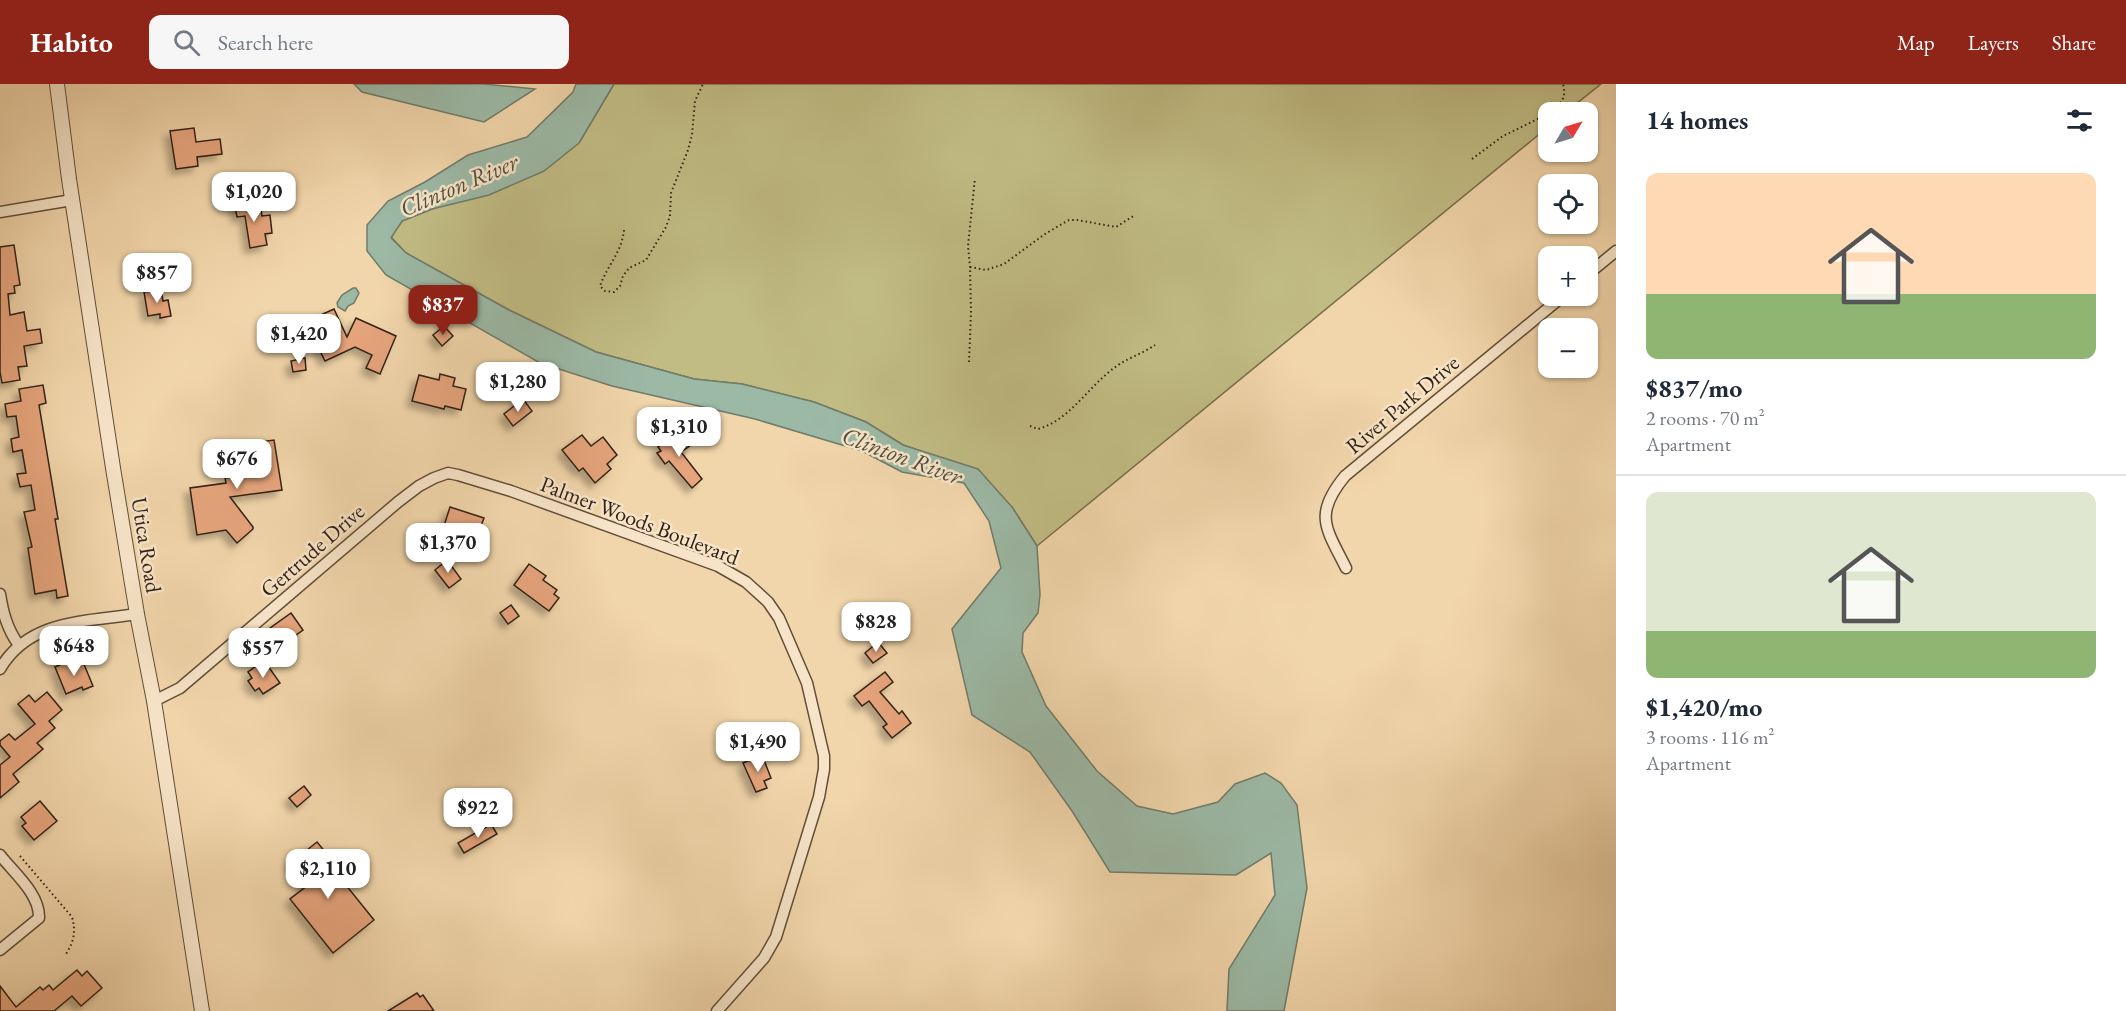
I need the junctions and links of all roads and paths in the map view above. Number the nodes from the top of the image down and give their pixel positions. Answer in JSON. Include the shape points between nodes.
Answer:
{"nodes":[{"id":1,"x":57,"y":84,"type":"edge"},
{"id":2,"x":704,"y":84,"type":"edge"},
{"id":3,"x":1563,"y":84,"type":"edge"},
{"id":4,"x":1562,"y":102,"type":"edge"},
{"id":5,"x":1538,"y":118,"type":"edge"},
{"id":6,"x":1472,"y":159,"type":"dead end"},
{"id":7,"x":975,"y":178,"type":"dead end"},
{"id":8,"x":72,"y":200,"type":"junction"},
{"id":9,"x":0,"y":212,"type":"edge"},
{"id":10,"x":1135,"y":215,"type":"dead end"},
{"id":11,"x":624,"y":230,"type":"dead end"},
{"id":12,"x":1616,"y":251,"type":"edge"},
{"id":13,"x":1598,"y":266,"type":"edge"},
{"id":14,"x":970,"y":267,"type":"junction"},
{"id":15,"x":1551,"y":306,"type":"edge"},
{"id":16,"x":1155,"y":345,"type":"dead end"},
{"id":17,"x":969,"y":363,"type":"dead end"},
{"id":18,"x":1030,"y":426,"type":"dead end"},
{"id":19,"x":441,"y":475,"type":"joint"},
{"id":20,"x":1346,"y":568,"type":"dead end"},
{"id":21,"x":0,"y":594,"type":"edge"},
{"id":22,"x":137,"y":614,"type":"junction"},
{"id":23,"x":18,"y":644,"type":"junction"},
{"id":24,"x":0,"y":669,"type":"edge"},
{"id":25,"x":154,"y":702,"type":"junction"},
{"id":26,"x":0,"y":855,"type":"edge"},
{"id":27,"x":20,"y":856,"type":"dead end"},
{"id":28,"x":0,"y":950,"type":"edge"},
{"id":29,"x":66,"y":954,"type":"dead end"},
{"id":30,"x":202,"y":1011,"type":"edge"},
{"id":31,"x":717,"y":1011,"type":"edge"}],
"edges":[{"from":1,"to":8,"type":"street","name":"Utica Road"},
{"from":2,"to":11,"type":"path","via":[[695,101],[686,158],[670,193],[666,227],[646,260],[630,268],[614,292],[605,291],[600,286],[603,276],[615,259]]},
{"from":3,"to":4,"type":"path"},
{"from":5,"to":6,"type":"path","via":[[1503,136]]},
{"from":7,"to":14,"type":"path","via":[[968,246]]},
{"from":8,"to":9,"type":"street"},
{"from":8,"to":22,"type":"street","name":"Utica Road"},
{"from":10,"to":14,"type":"path","via":[[1116,227],[1069,220],[1004,264],[986,270]]},
{"from":12,"to":13,"type":"street"},
{"from":14,"to":17,"type":"path"},
{"from":15,"to":20,"type":"street","name":"River Park Drive","via":[[1346,476],[1332,492],[1325,520]]},
{"from":16,"to":18,"type":"path","via":[[1104,376],[1058,422],[1038,429]]},
{"from":19,"to":25,"type":"street","name":"Gertrude Drive","via":[[398,502],[180,688]]},
{"from":19,"to":31,"type":"street","name":"Palmer Woods Boulevard","via":[[448,473],[483,482],[718,566],[756,591],[779,618],[807,683],[824,769],[776,937],[764,958]]},
{"from":21,"to":23,"type":"street","via":[[9,631]]},
{"from":22,"to":23,"type":"street","via":[[65,624]]},
{"from":22,"to":25,"type":"street","name":"Utica Road"},
{"from":23,"to":24,"type":"street"},
{"from":25,"to":30,"type":"street","name":"Utica Road"},
{"from":26,"to":28,"type":"street","via":[[40,909],[39,918]]},
{"from":27,"to":29,"type":"path","via":[[72,917],[74,938]]}]}
